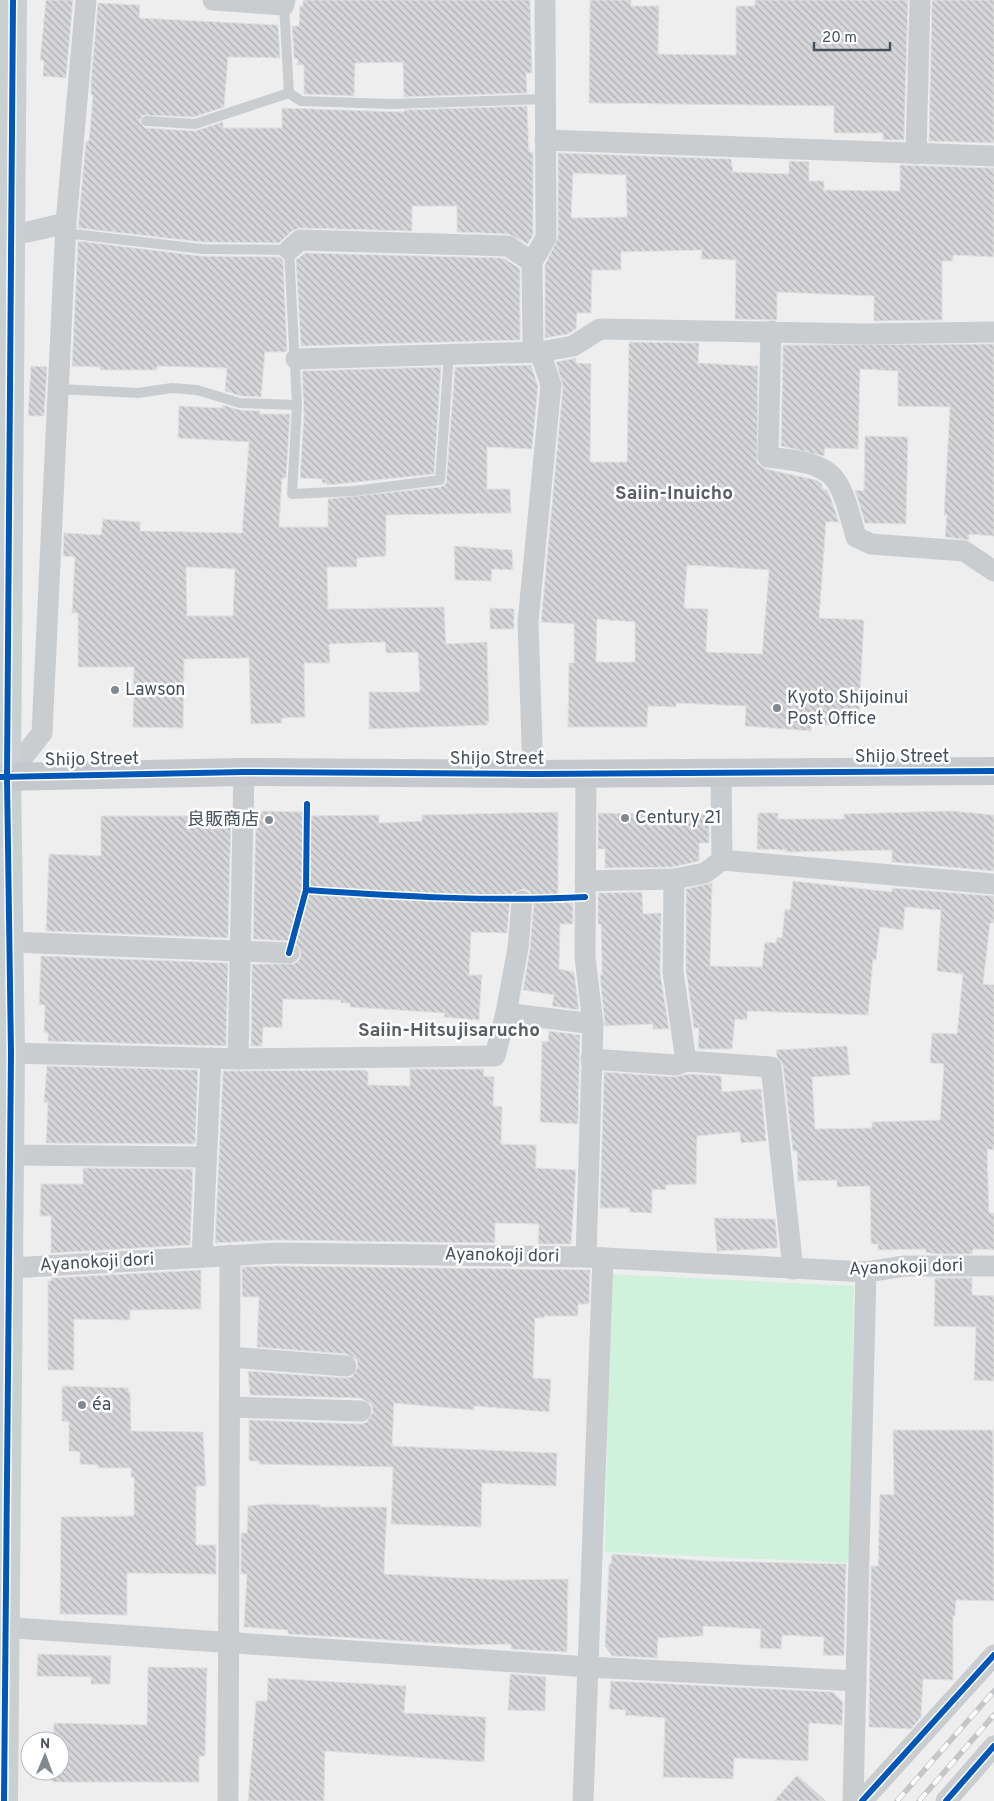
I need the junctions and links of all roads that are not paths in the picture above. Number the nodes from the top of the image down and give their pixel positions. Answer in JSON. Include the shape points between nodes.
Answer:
{"nodes":[{"id":1,"x":13,"y":0,"type":"edge"},
{"id":2,"x":86,"y":0,"type":"edge"},
{"id":3,"x":213,"y":0,"type":"edge"},
{"id":4,"x":546,"y":0,"type":"edge"},
{"id":5,"x":920,"y":0,"type":"edge"},
{"id":6,"x":285,"y":3,"type":"edge"},
{"id":7,"x":289,"y":92,"type":"junction"},
{"id":8,"x":545,"y":99,"type":"junction"},
{"id":9,"x":146,"y":121,"type":"dead end"},
{"id":10,"x":545,"y":140,"type":"junction"},
{"id":11,"x":916,"y":154,"type":"junction"},
{"id":12,"x":994,"y":156,"type":"edge"},
{"id":13,"x":66,"y":228,"type":"junction"},
{"id":14,"x":5,"y":233,"type":"edge"},
{"id":15,"x":289,"y":250,"type":"junction"},
{"id":16,"x":532,"y":262,"type":"junction"},
{"id":17,"x":771,"y":331,"type":"junction"},
{"id":18,"x":994,"y":332,"type":"edge"},
{"id":19,"x":540,"y":352,"type":"junction"},
{"id":20,"x":449,"y":354,"type":"junction"},
{"id":21,"x":296,"y":359,"type":"junction"},
{"id":22,"x":59,"y":390,"type":"junction"},
{"id":23,"x":297,"y":405,"type":"junction"},
{"id":24,"x":994,"y":571,"type":"edge"},
{"id":25,"x":994,"y":771,"type":"edge"},
{"id":26,"x":244,"y":772,"type":"junction"},
{"id":27,"x":586,"y":773,"type":"junction"},
{"id":28,"x":722,"y":773,"type":"junction"},
{"id":29,"x":533,"y":774,"type":"junction"},
{"id":30,"x":3,"y":777,"type":"edge"},
{"id":31,"x":722,"y":860,"type":"junction"},
{"id":32,"x":674,"y":879,"type":"junction"},
{"id":33,"x":585,"y":881,"type":"junction"},
{"id":34,"x":994,"y":884,"type":"edge"},
{"id":35,"x":522,"y":901,"type":"dead end"},
{"id":36,"x":11,"y":942,"type":"junction"},
{"id":37,"x":240,"y":952,"type":"junction"},
{"id":38,"x":290,"y":953,"type":"dead end"},
{"id":39,"x":506,"y":1013,"type":"junction"},
{"id":40,"x":593,"y":1024,"type":"junction"},
{"id":41,"x":11,"y":1053,"type":"junction"},
{"id":42,"x":211,"y":1058,"type":"junction"},
{"id":43,"x":238,"y":1059,"type":"junction"},
{"id":44,"x":592,"y":1059,"type":"junction"},
{"id":45,"x":686,"y":1061,"type":"junction"},
{"id":46,"x":10,"y":1155,"type":"junction"},
{"id":47,"x":205,"y":1157,"type":"junction"},
{"id":48,"x":230,"y":1255,"type":"junction"},
{"id":49,"x":202,"y":1257,"type":"junction"},
{"id":50,"x":595,"y":1257,"type":"junction"},
{"id":51,"x":994,"y":1266,"type":"edge"},
{"id":52,"x":9,"y":1268,"type":"junction"},
{"id":53,"x":793,"y":1269,"type":"junction"},
{"id":54,"x":866,"y":1272,"type":"junction"},
{"id":55,"x":230,"y":1357,"type":"junction"},
{"id":56,"x":346,"y":1366,"type":"dead end"},
{"id":57,"x":230,"y":1407,"type":"junction"},
{"id":58,"x":361,"y":1410,"type":"dead end"},
{"id":59,"x":4,"y":1627,"type":"edge"},
{"id":60,"x":229,"y":1643,"type":"junction"},
{"id":61,"x":994,"y":1655,"type":"edge"},
{"id":62,"x":589,"y":1667,"type":"junction"},
{"id":63,"x":856,"y":1681,"type":"junction"},
{"id":64,"x":994,"y":1746,"type":"edge"},
{"id":65,"x":4,"y":1801,"type":"edge"},
{"id":66,"x":228,"y":1801,"type":"edge"},
{"id":67,"x":583,"y":1801,"type":"edge"},
{"id":68,"x":853,"y":1801,"type":"edge"},
{"id":69,"x":862,"y":1801,"type":"edge"},
{"id":70,"x":946,"y":1801,"type":"edge"}],
"edges":[{"from":1,"to":14,"type":"street"},
{"from":2,"to":13,"type":"street"},
{"from":3,"to":6,"type":"street"},
{"from":4,"to":8,"type":"street"},
{"from":5,"to":11,"type":"street"},
{"from":6,"to":7,"type":"lane"},
{"from":7,"to":8,"type":"lane","via":[[300,101],[390,104]]},
{"from":7,"to":9,"type":"lane","via":[[195,124]]},
{"from":8,"to":10,"type":"street"},
{"from":10,"to":11,"type":"street"},
{"from":10,"to":16,"type":"street","via":[[546,238]]},
{"from":11,"to":12,"type":"street"},
{"from":13,"to":14,"type":"street"},
{"from":13,"to":15,"type":"lane","via":[[202,249]]},
{"from":13,"to":22,"type":"street"},
{"from":14,"to":30,"type":"street"},
{"from":15,"to":16,"type":"street","via":[[300,240],[508,246]]},
{"from":15,"to":21,"type":"lane"},
{"from":16,"to":19,"type":"street","via":[[534,345]]},
{"from":17,"to":18,"type":"street","via":[[865,334]]},
{"from":17,"to":19,"type":"street","via":[[600,329],[573,346]]},
{"from":17,"to":24,"type":"street","via":[[768,457],[822,467],[838,482],[856,537],[871,544],[964,551]]},
{"from":19,"to":20,"type":"street"},
{"from":19,"to":29,"type":"street","via":[[551,385],[528,622]]},
{"from":20,"to":21,"type":"street"},
{"from":20,"to":23,"type":"lane","via":[[440,480],[354,491],[292,494]]},
{"from":21,"to":23,"type":"lane"},
{"from":22,"to":23,"type":"lane","via":[[138,393],[172,388],[196,390],[240,403]]},
{"from":22,"to":30,"type":"street","via":[[42,733]]},
{"from":25,"to":28,"type":"main road","name":"Shijo Street"},
{"from":26,"to":29,"type":"main road","name":"Shijo Street"},
{"from":26,"to":30,"type":"main road","name":"Shijo Street"},
{"from":26,"to":37,"type":"street"},
{"from":27,"to":28,"type":"main road","name":"Shijo Street"},
{"from":27,"to":29,"type":"main road","name":"Shijo Street"},
{"from":27,"to":33,"type":"street"},
{"from":28,"to":31,"type":"street"},
{"from":30,"to":36,"type":"street"},
{"from":31,"to":32,"type":"street","via":[[705,873]]},
{"from":31,"to":34,"type":"street"},
{"from":32,"to":33,"type":"street"},
{"from":32,"to":45,"type":"street","via":[[673,972]]},
{"from":33,"to":40,"type":"street","via":[[585,957]]},
{"from":35,"to":39,"type":"street","via":[[518,948]]},
{"from":36,"to":37,"type":"street"},
{"from":36,"to":41,"type":"street"},
{"from":37,"to":38,"type":"street"},
{"from":37,"to":43,"type":"street"},
{"from":39,"to":40,"type":"street"},
{"from":39,"to":43,"type":"street","via":[[495,1056]]},
{"from":40,"to":44,"type":"street"},
{"from":41,"to":42,"type":"street"},
{"from":41,"to":46,"type":"street"},
{"from":42,"to":43,"type":"street"},
{"from":42,"to":47,"type":"street"},
{"from":44,"to":45,"type":"street","via":[[676,1064]]},
{"from":44,"to":50,"type":"street"},
{"from":45,"to":53,"type":"street","via":[[771,1067]]},
{"from":46,"to":47,"type":"street"},
{"from":46,"to":52,"type":"street"},
{"from":47,"to":49,"type":"street"},
{"from":48,"to":49,"type":"street","name":"Ayanokoji dori"},
{"from":48,"to":50,"type":"street","name":"Ayanokoji dori","via":[[277,1252]]},
{"from":48,"to":55,"type":"street"},
{"from":49,"to":52,"type":"street","name":"Ayanokoji dori"},
{"from":50,"to":53,"type":"street","name":"Ayanokoji dori"},
{"from":50,"to":62,"type":"street"},
{"from":51,"to":54,"type":"street","name":"Ayanokoji dori","via":[[905,1266]]},
{"from":52,"to":59,"type":"street"},
{"from":53,"to":54,"type":"street","name":"Ayanokoji dori"},
{"from":54,"to":63,"type":"street"},
{"from":55,"to":56,"type":"street"},
{"from":55,"to":57,"type":"street"},
{"from":57,"to":58,"type":"street"},
{"from":57,"to":60,"type":"street"},
{"from":59,"to":60,"type":"street"},
{"from":59,"to":65,"type":"street"},
{"from":60,"to":62,"type":"street"},
{"from":60,"to":66,"type":"street"},
{"from":61,"to":69,"type":"street"},
{"from":62,"to":63,"type":"street"},
{"from":62,"to":67,"type":"street"},
{"from":63,"to":68,"type":"street"},
{"from":64,"to":70,"type":"street"}]}
